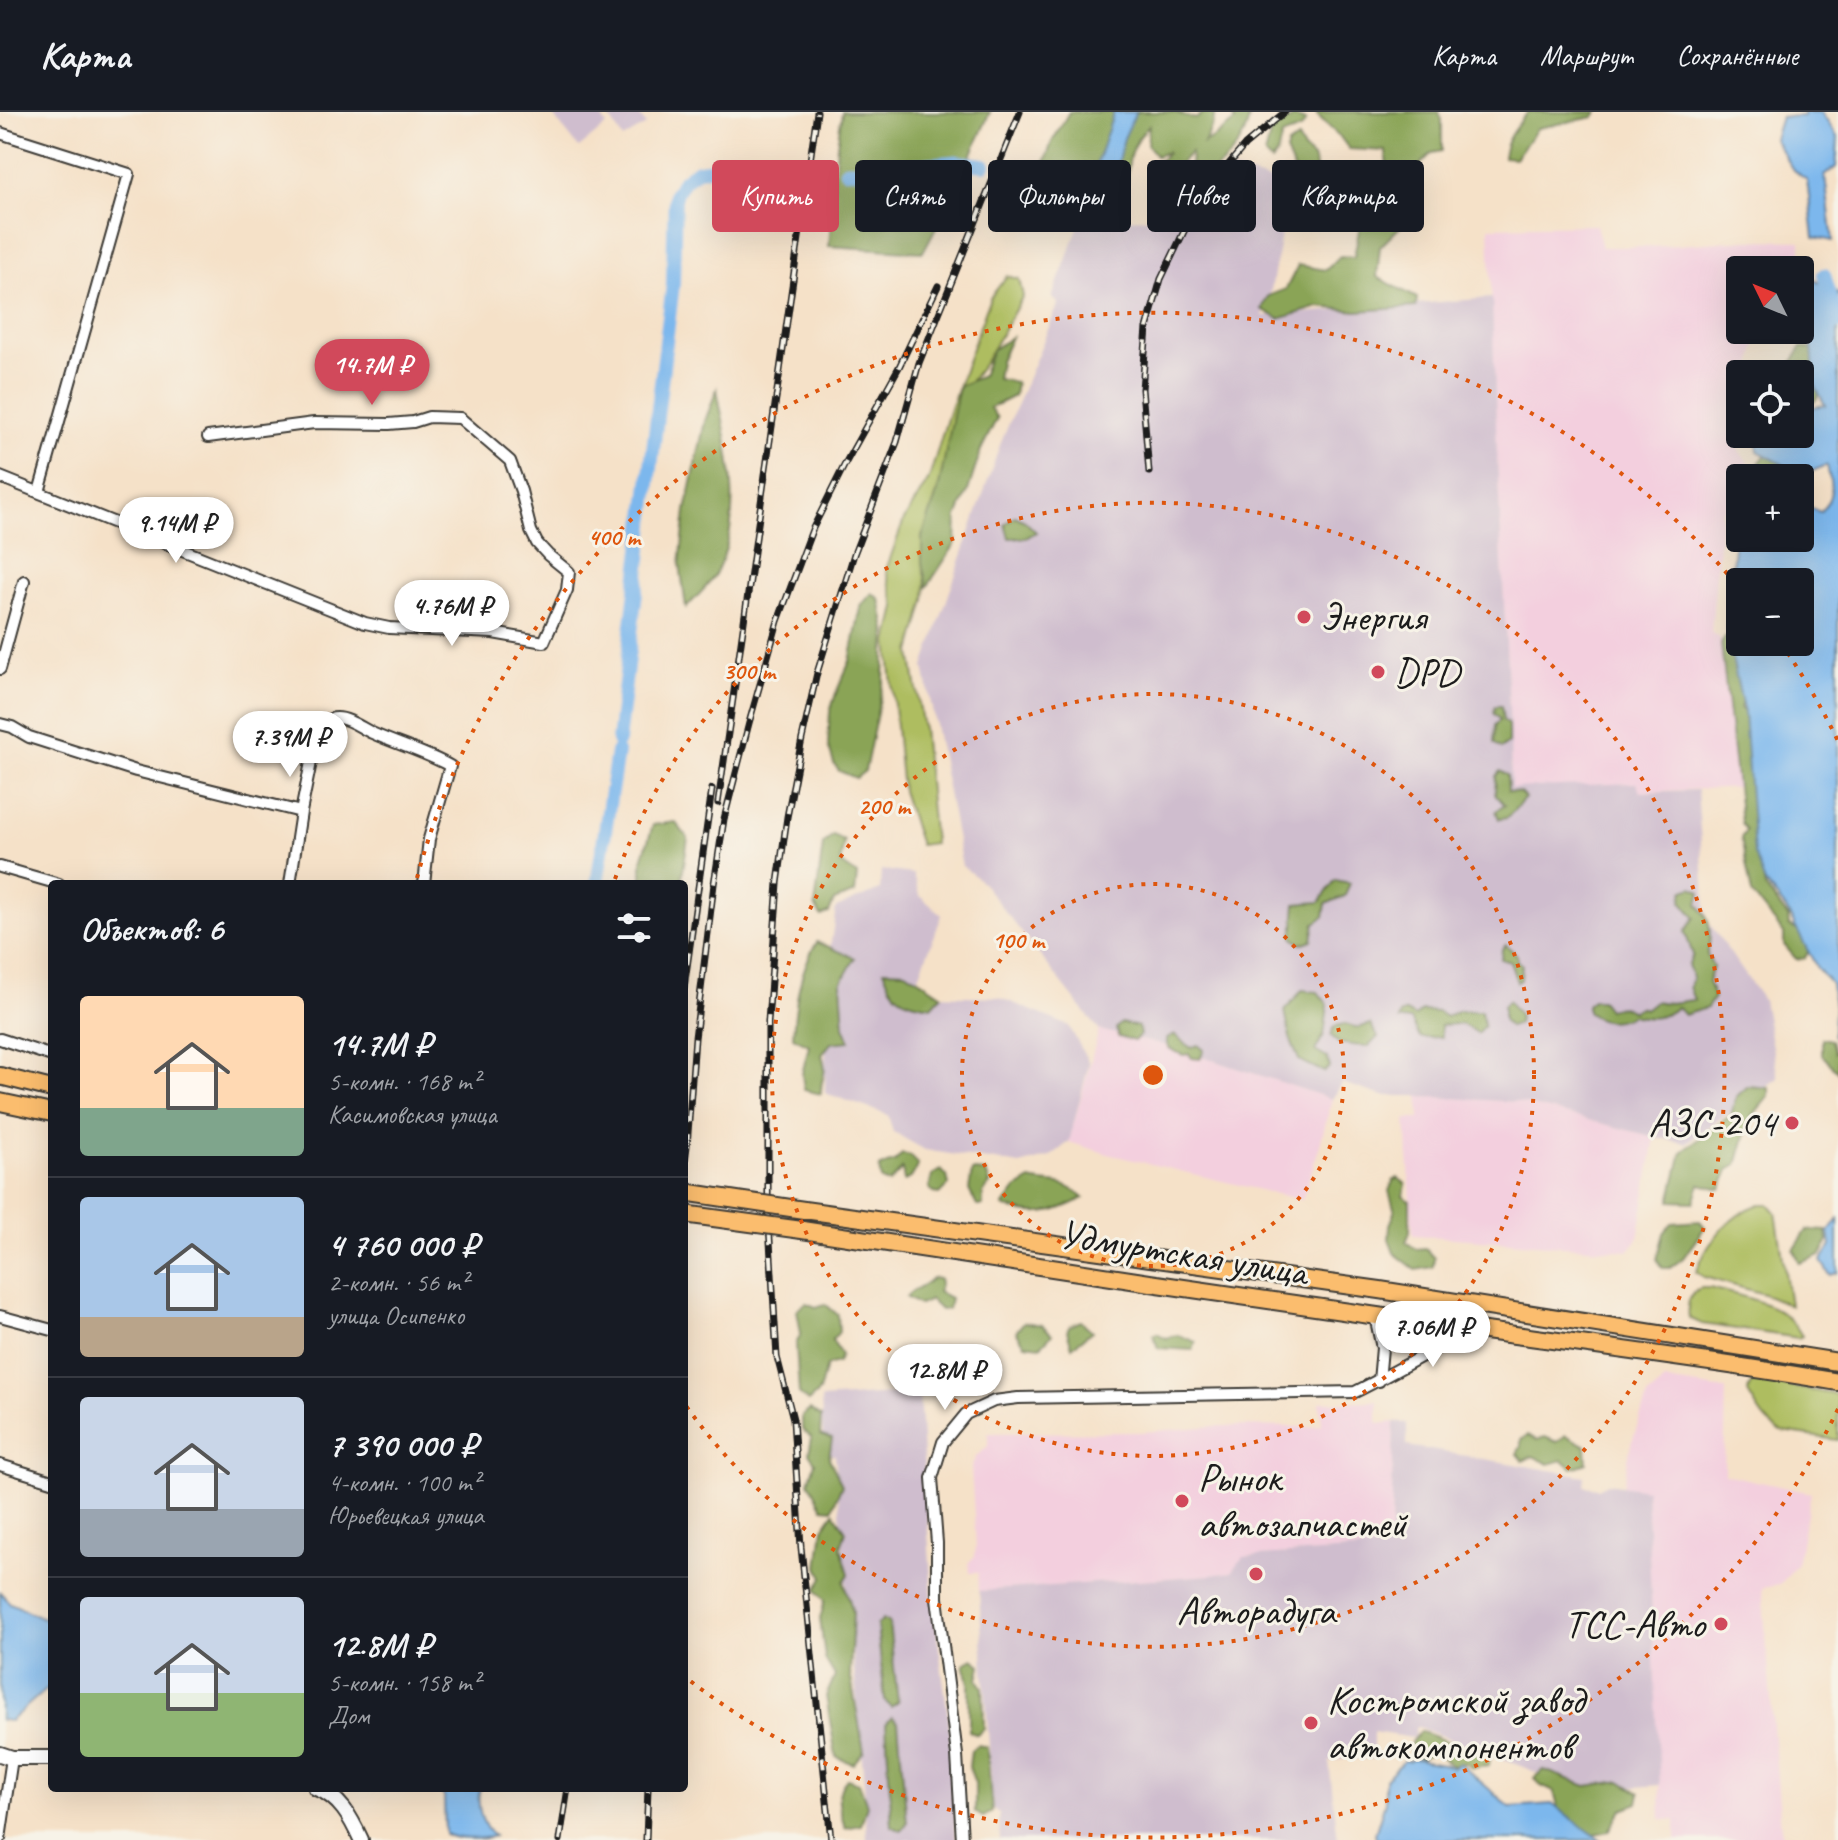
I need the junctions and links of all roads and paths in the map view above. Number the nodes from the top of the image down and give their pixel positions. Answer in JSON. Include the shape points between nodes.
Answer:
{"nodes":[{"id":1,"x":0,"y":133,"type":"edge"},
{"id":2,"x":208,"y":437,"type":"dead end"},
{"id":3,"x":0,"y":477,"type":"edge"},
{"id":4,"x":39,"y":492,"type":"junction"},
{"id":5,"x":24,"y":581,"type":"dead end"},
{"id":6,"x":0,"y":669,"type":"edge"},
{"id":7,"x":0,"y":724,"type":"edge"},
{"id":8,"x":301,"y":812,"type":"junction"},
{"id":9,"x":0,"y":867,"type":"edge"},
{"id":10,"x":291,"y":880,"type":"edge"},
{"id":11,"x":424,"y":880,"type":"edge"},
{"id":12,"x":48,"y":881,"type":"edge"},
{"id":13,"x":0,"y":1039,"type":"edge"},
{"id":14,"x":48,"y":1055,"type":"edge"},
{"id":15,"x":0,"y":1076,"type":"edge"},
{"id":16,"x":48,"y":1088,"type":"edge"},
{"id":17,"x":0,"y":1102,"type":"edge"},
{"id":18,"x":48,"y":1112,"type":"edge"},
{"id":19,"x":688,"y":1193,"type":"edge"},
{"id":20,"x":688,"y":1215,"type":"edge"},
{"id":21,"x":0,"y":1316,"type":"edge"},
{"id":22,"x":1375,"y":1316,"type":"junction"},
{"id":23,"x":48,"y":1329,"type":"edge"},
{"id":24,"x":1472,"y":1330,"type":"junction"},
{"id":25,"x":1838,"y":1362,"type":"edge"},
{"id":26,"x":1379,"y":1381,"type":"junction"},
{"id":27,"x":1838,"y":1382,"type":"edge"},
{"id":28,"x":0,"y":1465,"type":"edge"},
{"id":29,"x":48,"y":1480,"type":"edge"},
{"id":30,"x":6,"y":1756,"type":"edge"},
{"id":31,"x":48,"y":1758,"type":"edge"},
{"id":32,"x":326,"y":1792,"type":"edge"},
{"id":33,"x":0,"y":1839,"type":"edge"},
{"id":34,"x":361,"y":1840,"type":"edge"},
{"id":35,"x":962,"y":1840,"type":"edge"}],
"edges":[{"from":1,"to":4,"type":"street","via":[[129,174]]},
{"from":2,"to":4,"type":"street","via":[[314,423],[460,418],[510,461],[537,543],[569,572],[567,590],[544,642],[365,623]]},
{"from":3,"to":4,"type":"street"},
{"from":5,"to":6,"type":"street"},
{"from":7,"to":8,"type":"street","via":[[136,771]]},
{"from":8,"to":10,"type":"street"},
{"from":8,"to":11,"type":"street","via":[[317,732],[330,719],[342,718],[450,766],[429,839]]},
{"from":9,"to":12,"type":"street"},
{"from":13,"to":14,"type":"street"},
{"from":15,"to":16,"type":"main road"},
{"from":17,"to":18,"type":"main road"},
{"from":19,"to":25,"type":"main road","name":"Удмуртская улица","bridge":true,"via":[[1380,1290]]},
{"from":20,"to":22,"type":"main road","name":"Удмуртская улица","bridge":true},
{"from":21,"to":23,"type":"street"},
{"from":22,"to":24,"type":"main road","name":"Удмуртская улица"},
{"from":22,"to":26,"type":"street","via":[[1382,1348]]},
{"from":24,"to":26,"type":"street"},
{"from":24,"to":27,"type":"main road","name":"Удмуртская улица"},
{"from":26,"to":35,"type":"street","via":[[1355,1392],[1018,1398],[994,1401],[966,1414],[943,1442],[932,1478],[937,1598]]},
{"from":28,"to":29,"type":"street"},
{"from":30,"to":31,"type":"street"},
{"from":30,"to":33,"type":"street"},
{"from":32,"to":34,"type":"street","via":[[344,1807]]}]}
